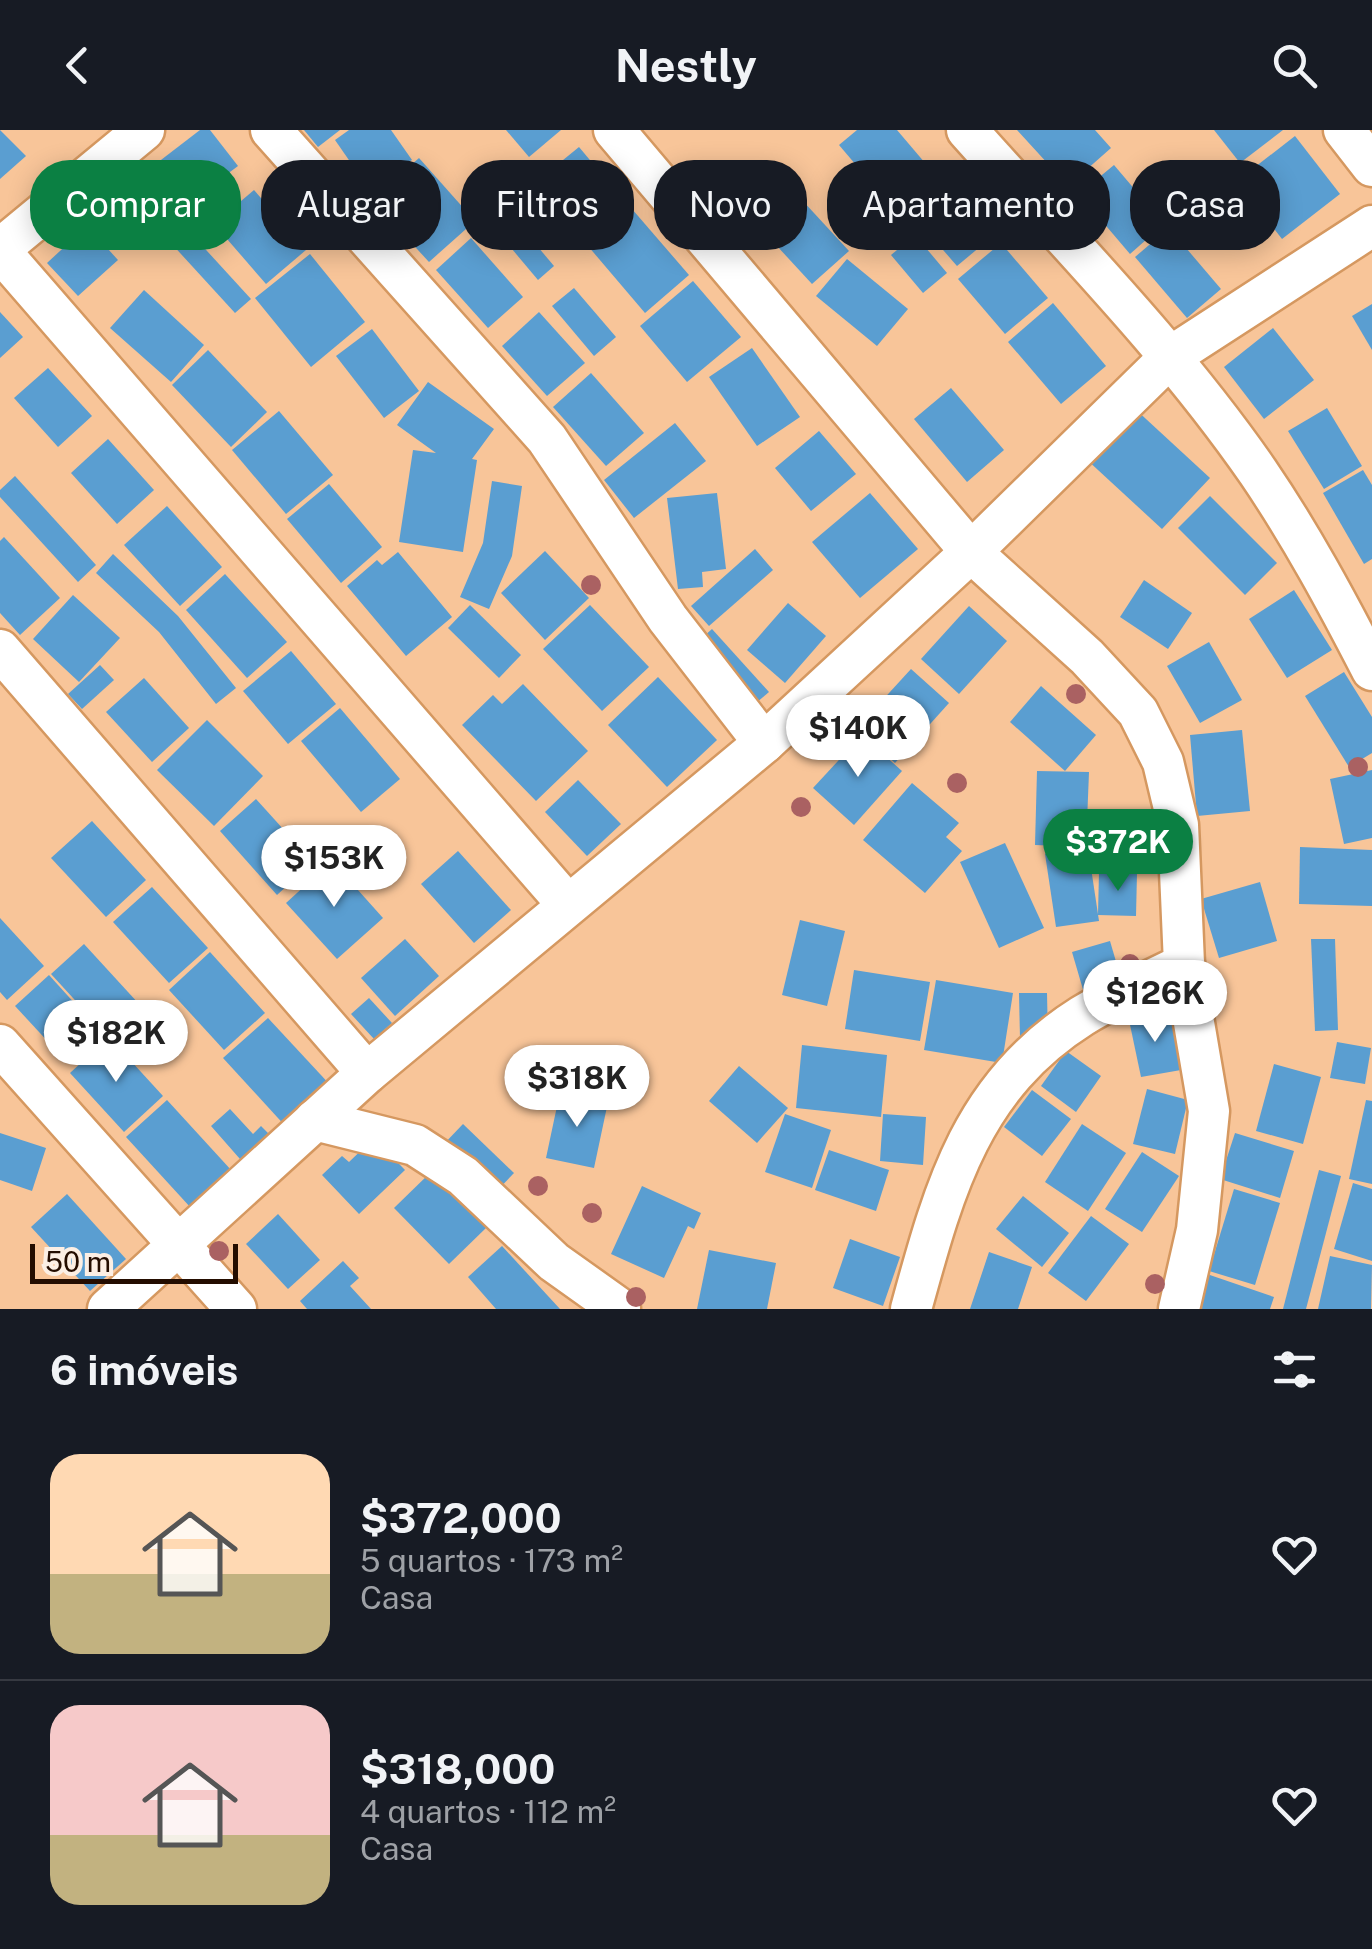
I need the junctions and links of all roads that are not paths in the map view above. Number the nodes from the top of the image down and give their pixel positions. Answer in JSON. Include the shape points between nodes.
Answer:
{"nodes":[{"id":1,"x":144,"y":130,"type":"edge"},
{"id":2,"x":272,"y":130,"type":"edge"},
{"id":3,"x":614,"y":130,"type":"edge"},
{"id":4,"x":967,"y":130,"type":"edge"},
{"id":5,"x":1344,"y":130,"type":"edge"},
{"id":6,"x":1372,"y":166,"type":"edge"},
{"id":7,"x":1372,"y":226,"type":"edge"},
{"id":8,"x":0,"y":250,"type":"edge"},
{"id":9,"x":1170,"y":357,"type":"junction"},
{"id":10,"x":971,"y":552,"type":"junction"},
{"id":11,"x":0,"y":650,"type":"edge"},
{"id":12,"x":1372,"y":670,"type":"edge"},
{"id":13,"x":764,"y":743,"type":"junction"},
{"id":14,"x":568,"y":905,"type":"junction"},
{"id":15,"x":1184,"y":964,"type":"junction"},
{"id":16,"x":0,"y":1045,"type":"edge"},
{"id":17,"x":368,"y":1074,"type":"junction"},
{"id":18,"x":315,"y":1120,"type":"junction"},
{"id":19,"x":178,"y":1244,"type":"junction"},
{"id":20,"x":108,"y":1309,"type":"edge"},
{"id":21,"x":236,"y":1309,"type":"edge"},
{"id":22,"x":620,"y":1309,"type":"edge"},
{"id":23,"x":910,"y":1309,"type":"edge"},
{"id":24,"x":1179,"y":1309,"type":"edge"}],
"edges":[{"from":1,"to":8,"type":"street"},
{"from":2,"to":13,"type":"street","via":[[547,439],[668,619]]},
{"from":3,"to":10,"type":"street"},
{"from":4,"to":9,"type":"street"},
{"from":5,"to":6,"type":"street"},
{"from":7,"to":9,"type":"street"},
{"from":8,"to":14,"type":"street"},
{"from":9,"to":10,"type":"street"},
{"from":9,"to":12,"type":"street","via":[[1257,471],[1323,574]]},
{"from":10,"to":13,"type":"street"},
{"from":10,"to":15,"type":"street","via":[[1088,657],[1138,712],[1163,762],[1178,825]]},
{"from":11,"to":17,"type":"street"},
{"from":13,"to":14,"type":"street"},
{"from":14,"to":17,"type":"street"},
{"from":15,"to":23,"type":"street","via":[[1083,1015],[1002,1084],[961,1148]]},
{"from":15,"to":24,"type":"street","via":[[1209,1111],[1197,1230]]},
{"from":16,"to":19,"type":"street"},
{"from":17,"to":18,"type":"street"},
{"from":18,"to":19,"type":"street"},
{"from":18,"to":22,"type":"street","via":[[416,1145],[463,1176],[554,1262]]},
{"from":19,"to":20,"type":"street"},
{"from":19,"to":21,"type":"street"}]}
